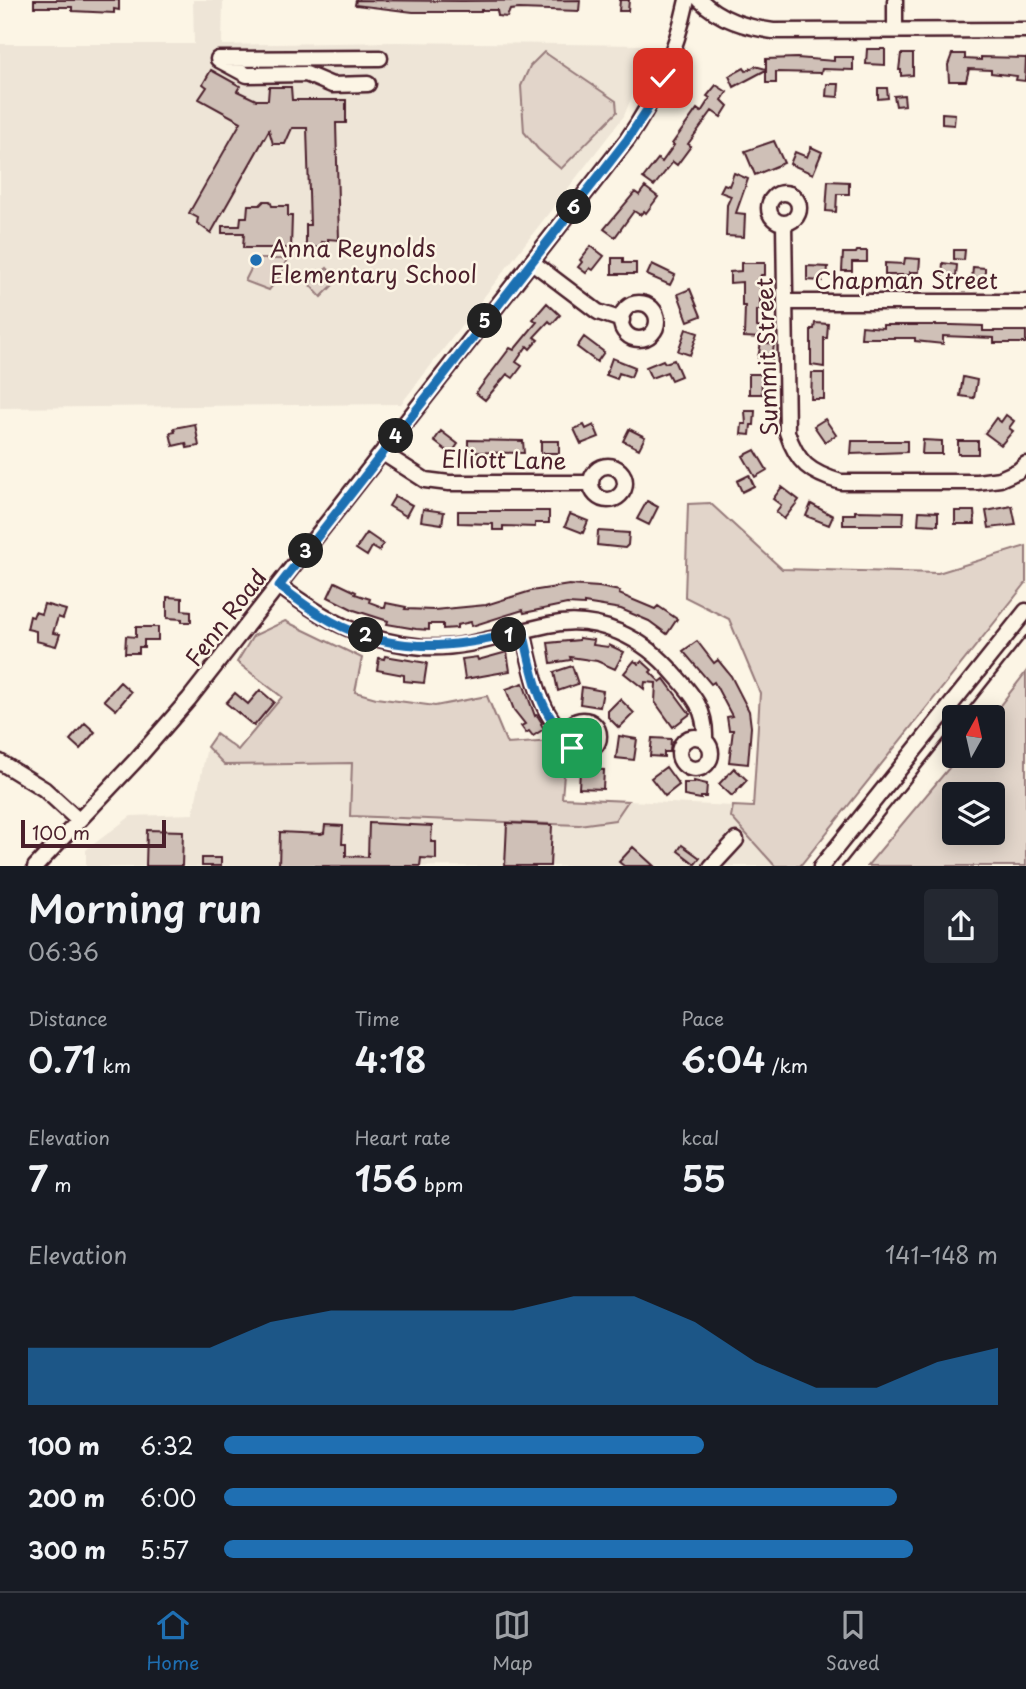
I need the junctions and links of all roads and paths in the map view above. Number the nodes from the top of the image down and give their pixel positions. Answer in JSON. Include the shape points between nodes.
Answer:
{"nodes":[{"id":1,"x":687,"y":0,"type":"edge"},
{"id":2,"x":700,"y":0,"type":"edge"},
{"id":3,"x":895,"y":0,"type":"edge"},
{"id":4,"x":895,"y":30,"type":"junction"},
{"id":5,"x":1026,"y":30,"type":"edge"},
{"id":6,"x":380,"y":58,"type":"dead end"},
{"id":7,"x":368,"y":84,"type":"dead end"},
{"id":8,"x":784,"y":223,"type":"dead end"},
{"id":9,"x":532,"y":262,"type":"junction"},
{"id":10,"x":785,"y":302,"type":"junction"},
{"id":11,"x":1026,"y":302,"type":"edge"},
{"id":12,"x":622,"y":320,"type":"dead end"},
{"id":13,"x":383,"y":453,"type":"junction"},
{"id":14,"x":1026,"y":464,"type":"edge"},
{"id":15,"x":590,"y":483,"type":"dead end"},
{"id":16,"x":279,"y":586,"type":"junction"},
{"id":17,"x":1026,"y":611,"type":"edge"},
{"id":18,"x":523,"y":631,"type":"junction"},
{"id":19,"x":567,"y":733,"type":"dead end"},
{"id":20,"x":705,"y":739,"type":"dead end"},
{"id":21,"x":0,"y":762,"type":"edge"},
{"id":22,"x":78,"y":820,"type":"junction"},
{"id":23,"x":736,"y":840,"type":"dead end"},
{"id":24,"x":35,"y":866,"type":"edge"},
{"id":25,"x":710,"y":866,"type":"edge"},
{"id":26,"x":821,"y":866,"type":"edge"}],
"edges":[{"from":1,"to":9,"type":"street","name":"Fenn Road","via":[[670,60],[647,110]]},
{"from":2,"to":4,"type":"street","via":[[747,27]]},
{"from":3,"to":4,"type":"street"},
{"from":4,"to":5,"type":"street"},
{"from":6,"to":7,"type":"street","via":[[218,59],[247,75],[306,74],[332,85]]},
{"from":8,"to":10,"type":"street","name":"Summit Street"},
{"from":9,"to":12,"type":"street","via":[[598,312]]},
{"from":9,"to":13,"type":"street","name":"Fenn Road"},
{"from":10,"to":11,"type":"street","name":"Chapman Street"},
{"from":10,"to":14,"type":"street","name":"Summit Street","via":[[787,432],[805,465],[821,476],[841,482],[977,482],[1000,479]]},
{"from":13,"to":15,"type":"street","name":"Elliott Lane","via":[[425,480],[437,482]]},
{"from":13,"to":16,"type":"street","name":"Fenn Road"},
{"from":16,"to":18,"type":"street","via":[[319,615],[353,632],[389,642],[455,646]]},
{"from":16,"to":22,"type":"street","name":"Fenn Road","via":[[178,712]]},
{"from":17,"to":26,"type":"street"},
{"from":18,"to":19,"type":"street","via":[[547,711]]},
{"from":18,"to":20,"type":"street","via":[[582,622],[634,638],[660,657],[696,702],[706,720]]},
{"from":21,"to":22,"type":"street","via":[[44,789]]},
{"from":22,"to":24,"type":"street","name":"Fenn Road"},
{"from":23,"to":25,"type":"street"}]}
